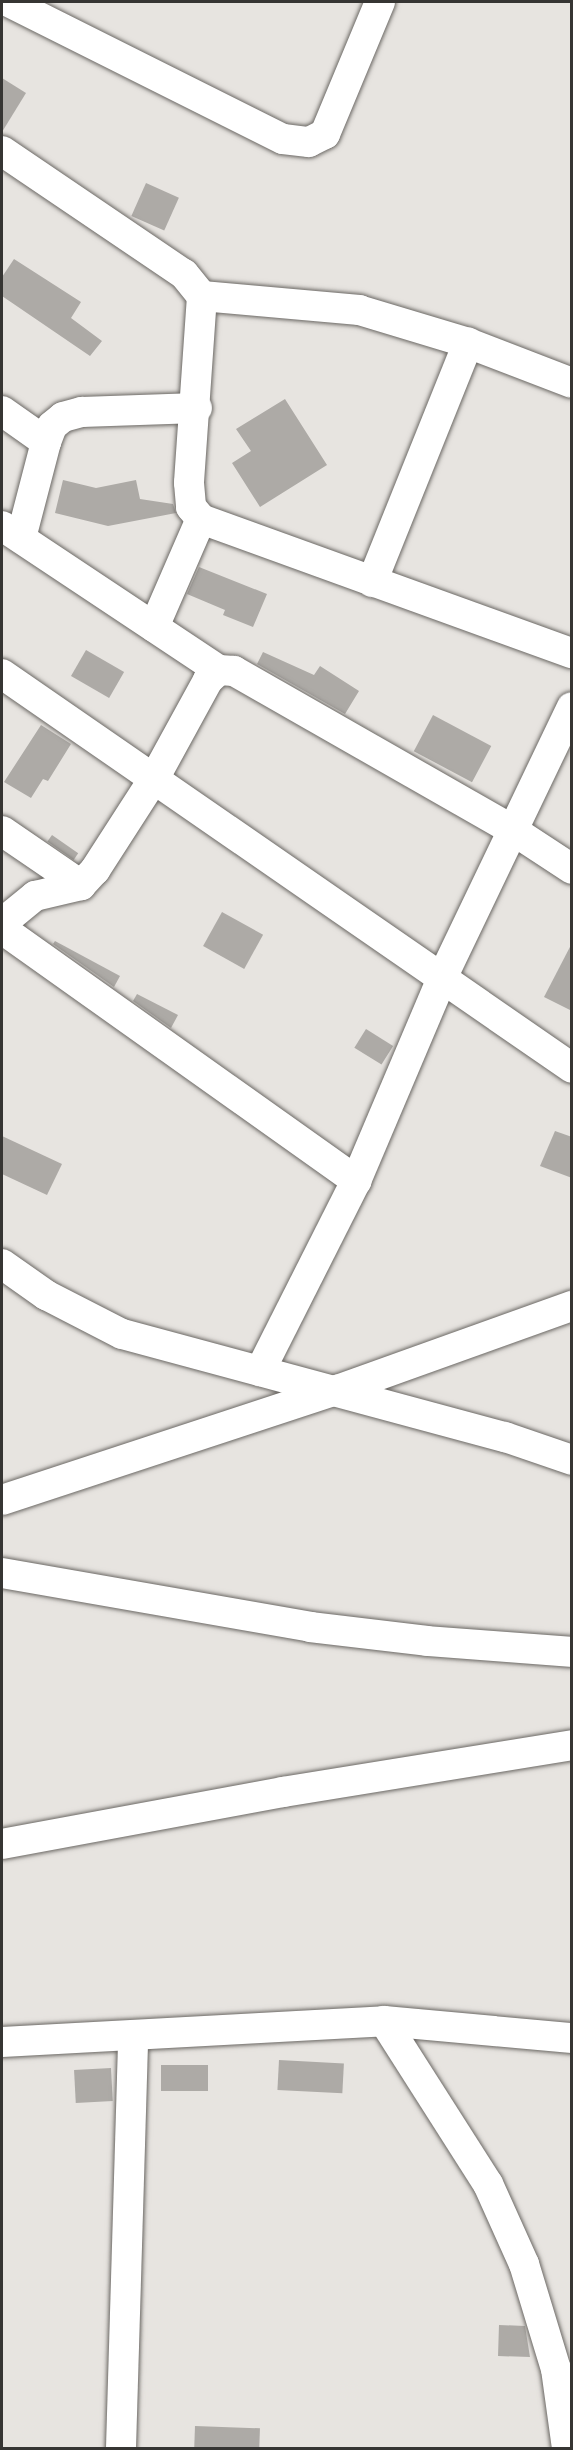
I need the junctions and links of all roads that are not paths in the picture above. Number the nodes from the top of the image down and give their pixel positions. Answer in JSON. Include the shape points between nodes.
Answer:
{"nodes":[{"id":1,"x":9,"y":2,"type":"edge"},
{"id":2,"x":380,"y":2,"type":"edge"},
{"id":3,"x":2,"y":151,"type":"edge"},
{"id":4,"x":202,"y":296,"type":"junction"},
{"id":5,"x":468,"y":343,"type":"junction"},
{"id":6,"x":572,"y":383,"type":"edge"},
{"id":7,"x":197,"y":408,"type":"junction"},
{"id":8,"x":2,"y":411,"type":"edge"},
{"id":9,"x":46,"y":442,"type":"junction"},
{"id":10,"x":201,"y":519,"type":"junction"},
{"id":11,"x":11,"y":532,"type":"edge"},
{"id":12,"x":372,"y":582,"type":"junction"},
{"id":13,"x":154,"y":627,"type":"junction"},
{"id":14,"x":572,"y":653,"type":"edge"},
{"id":15,"x":219,"y":670,"type":"junction"},
{"id":16,"x":2,"y":674,"type":"edge"},
{"id":17,"x":572,"y":707,"type":"edge"},
{"id":18,"x":155,"y":777,"type":"junction"},
{"id":19,"x":511,"y":829,"type":"junction"},
{"id":20,"x":2,"y":831,"type":"edge"},
{"id":21,"x":572,"y":869,"type":"edge"},
{"id":22,"x":81,"y":885,"type":"junction"},
{"id":23,"x":2,"y":923,"type":"edge"},
{"id":24,"x":2,"y":929,"type":"edge"},
{"id":25,"x":443,"y":976,"type":"junction"},
{"id":26,"x":572,"y":1068,"type":"edge"},
{"id":27,"x":356,"y":1181,"type":"junction"},
{"id":28,"x":2,"y":1264,"type":"edge"},
{"id":29,"x":572,"y":1306,"type":"edge"},
{"id":30,"x":260,"y":1371,"type":"junction"},
{"id":31,"x":337,"y":1390,"type":"junction"},
{"id":32,"x":572,"y":1460,"type":"edge"},
{"id":33,"x":2,"y":1500,"type":"edge"},
{"id":34,"x":2,"y":1573,"type":"edge"},
{"id":35,"x":572,"y":1652,"type":"edge"},
{"id":36,"x":572,"y":1745,"type":"edge"},
{"id":37,"x":2,"y":1844,"type":"edge"},
{"id":38,"x":384,"y":2021,"type":"junction"},
{"id":39,"x":133,"y":2037,"type":"junction"},
{"id":40,"x":572,"y":2038,"type":"edge"},
{"id":41,"x":2,"y":2042,"type":"edge"},
{"id":42,"x":121,"y":2448,"type":"edge"},
{"id":43,"x":567,"y":2448,"type":"edge"}],
"edges":[{"from":1,"to":2,"type":"street","via":[[283,139],[309,142],[325,134]]},
{"from":3,"to":4,"type":"street","via":[[184,274]]},
{"from":4,"to":5,"type":"street","via":[[359,310]]},
{"from":4,"to":7,"type":"street"},
{"from":5,"to":6,"type":"street"},
{"from":5,"to":12,"type":"street"},
{"from":7,"to":9,"type":"street","via":[[82,412],[63,417],[52,426]]},
{"from":7,"to":10,"type":"street","via":[[189,483],[191,507]]},
{"from":8,"to":9,"type":"street"},
{"from":9,"to":11,"type":"street"},
{"from":10,"to":12,"type":"street"},
{"from":10,"to":13,"type":"street"},
{"from":11,"to":13,"type":"street"},
{"from":12,"to":14,"type":"street"},
{"from":13,"to":15,"type":"street"},
{"from":15,"to":18,"type":"street","via":[[208,680]]},
{"from":15,"to":19,"type":"street","via":[[234,671]]},
{"from":16,"to":18,"type":"street"},
{"from":17,"to":19,"type":"street"},
{"from":18,"to":22,"type":"street"},
{"from":18,"to":25,"type":"street"},
{"from":19,"to":21,"type":"street"},
{"from":19,"to":25,"type":"street"},
{"from":20,"to":22,"type":"street"},
{"from":22,"to":23,"type":"street","via":[[34,896]]},
{"from":24,"to":27,"type":"street"},
{"from":25,"to":26,"type":"street"},
{"from":25,"to":27,"type":"street"},
{"from":27,"to":30,"type":"street"},
{"from":28,"to":30,"type":"street","via":[[46,1295],[122,1334]]},
{"from":29,"to":31,"type":"street"},
{"from":30,"to":31,"type":"street"},
{"from":31,"to":32,"type":"street"},
{"from":31,"to":33,"type":"street"},
{"from":34,"to":35,"type":"street","via":[[309,1627]]},
{"from":36,"to":37,"type":"street","via":[[283,1792]]},
{"from":38,"to":39,"type":"street"},
{"from":38,"to":40,"type":"street"},
{"from":38,"to":43,"type":"street","via":[[488,2184],[524,2264],[556,2369]]},
{"from":39,"to":41,"type":"street"},
{"from":39,"to":42,"type":"street"}]}
